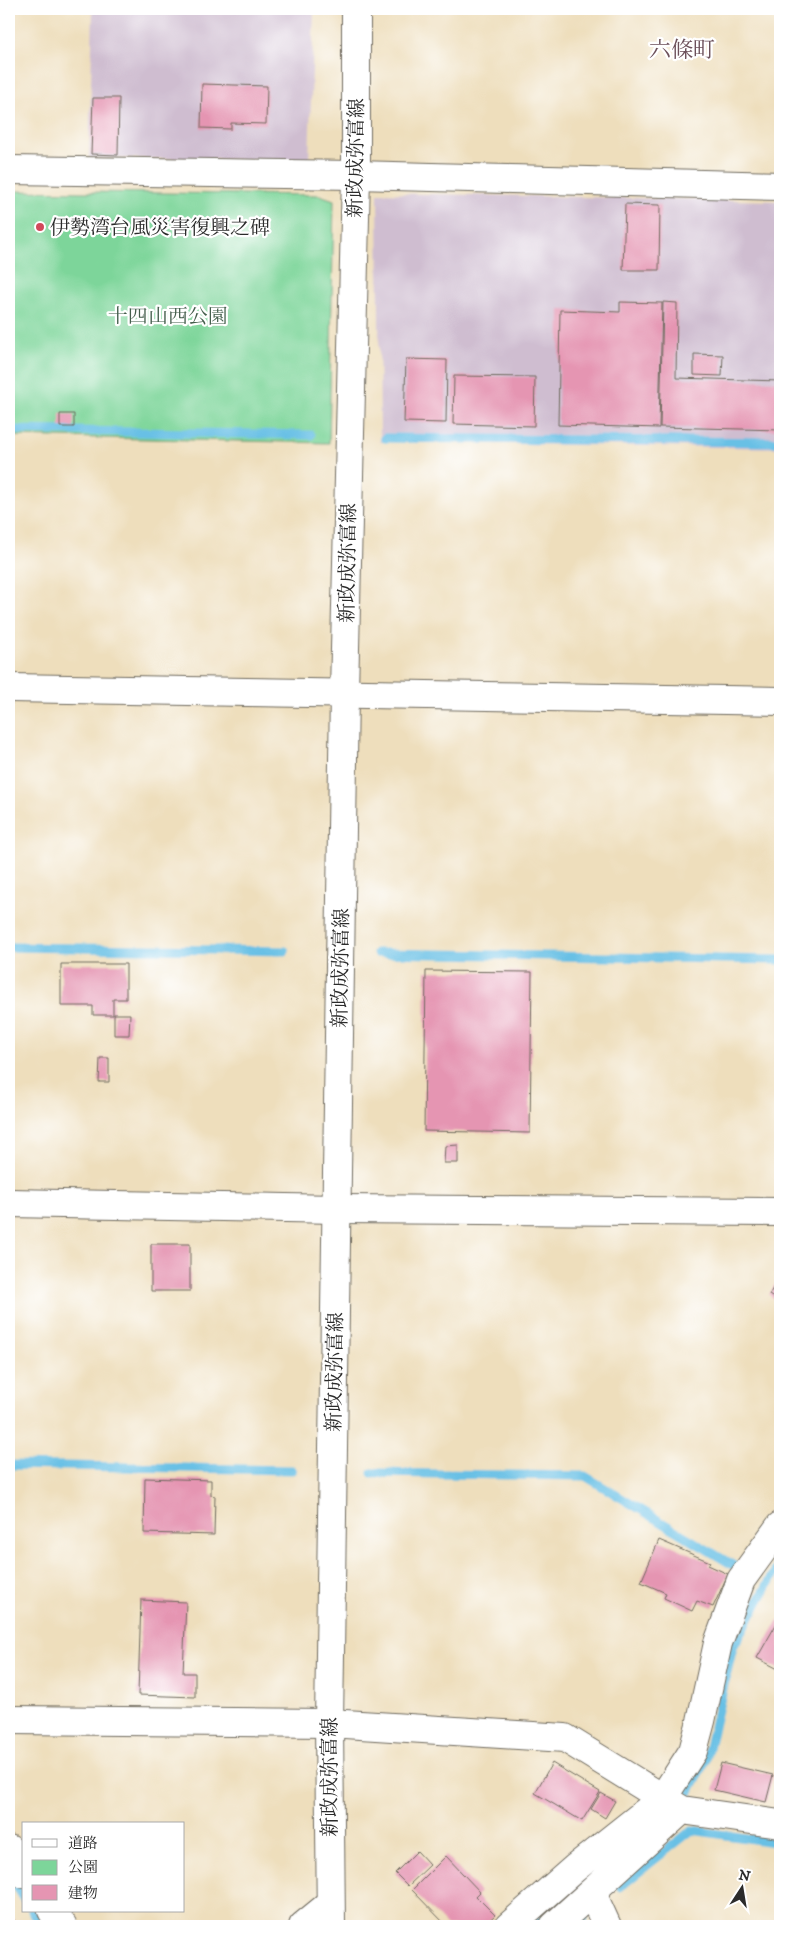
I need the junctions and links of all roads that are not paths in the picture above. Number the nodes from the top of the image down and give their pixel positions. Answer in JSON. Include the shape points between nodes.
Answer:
{"nodes":[{"id":1,"x":356,"y":9,"type":"edge"},
{"id":2,"x":9,"y":170,"type":"edge"},
{"id":3,"x":356,"y":175,"type":"junction"},
{"id":4,"x":780,"y":186,"type":"edge"},
{"id":5,"x":9,"y":688,"type":"edge"},
{"id":6,"x":344,"y":692,"type":"junction"},
{"id":7,"x":780,"y":700,"type":"edge"},
{"id":8,"x":9,"y":1203,"type":"edge"},
{"id":9,"x":337,"y":1209,"type":"junction"},
{"id":10,"x":780,"y":1212,"type":"edge"},
{"id":11,"x":780,"y":1526,"type":"edge"},
{"id":12,"x":9,"y":1720,"type":"edge"},
{"id":13,"x":329,"y":1723,"type":"junction"},
{"id":14,"x":672,"y":1805,"type":"junction"},
{"id":15,"x":780,"y":1824,"type":"edge"},
{"id":16,"x":9,"y":1849,"type":"edge"},
{"id":17,"x":22,"y":1871,"type":"edge"},
{"id":18,"x":592,"y":1893,"type":"junction"},
{"id":19,"x":53,"y":1912,"type":"edge"},
{"id":20,"x":330,"y":1915,"type":"edge"},
{"id":21,"x":63,"y":1926,"type":"edge"},
{"id":22,"x":303,"y":1926,"type":"edge"},
{"id":23,"x":509,"y":1926,"type":"edge"},
{"id":24,"x":554,"y":1926,"type":"edge"},
{"id":25,"x":607,"y":1926,"type":"edge"}],
"edges":[{"from":1,"to":3,"type":"street","name":"新政成弥富線"},
{"from":2,"to":3,"type":"street"},
{"from":3,"to":4,"type":"street"},
{"from":3,"to":6,"type":"street","name":"新政成弥富線"},
{"from":5,"to":6,"type":"street"},
{"from":6,"to":7,"type":"street"},
{"from":6,"to":9,"type":"street","name":"新政成弥富線"},
{"from":8,"to":9,"type":"street"},
{"from":9,"to":10,"type":"street"},
{"from":9,"to":13,"type":"street","name":"新政成弥富線"},
{"from":11,"to":14,"type":"street","via":[[741,1580],[718,1643],[693,1751]]},
{"from":12,"to":13,"type":"street"},
{"from":13,"to":14,"type":"street","via":[[565,1738]]},
{"from":13,"to":20,"type":"street","name":"新政成弥富線"},
{"from":14,"to":15,"type":"street"},
{"from":14,"to":18,"type":"street"},
{"from":14,"to":23,"type":"street","via":[[575,1868]]},
{"from":16,"to":17,"type":"street"},
{"from":18,"to":24,"type":"street"},
{"from":18,"to":25,"type":"street"},
{"from":19,"to":21,"type":"street"},
{"from":20,"to":22,"type":"street"}]}
